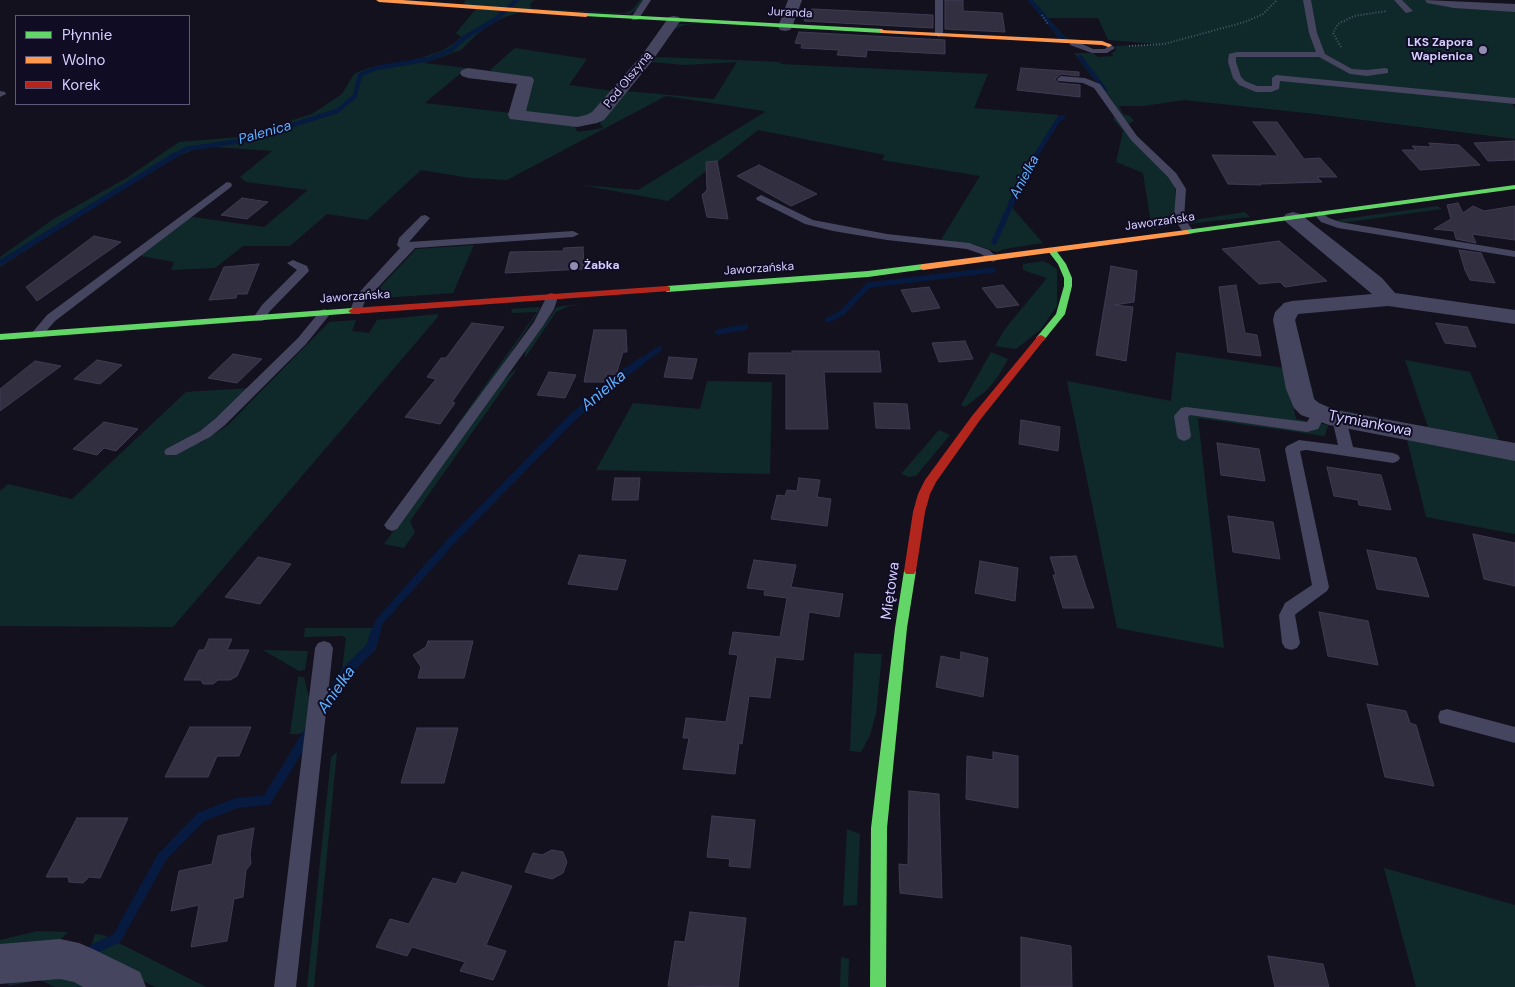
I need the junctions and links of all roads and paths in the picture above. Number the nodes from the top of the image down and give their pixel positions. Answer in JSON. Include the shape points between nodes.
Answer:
{"nodes":[{"id":1,"x":378,"y":0,"type":"edge"},
{"id":2,"x":647,"y":0,"type":"edge"},
{"id":3,"x":795,"y":0,"type":"edge"},
{"id":4,"x":939,"y":0,"type":"edge"},
{"id":5,"x":1277,"y":0,"type":"edge"},
{"id":6,"x":1308,"y":0,"type":"edge"},
{"id":7,"x":1398,"y":0,"type":"edge"},
{"id":8,"x":1432,"y":0,"type":"edge"},
{"id":9,"x":1515,"y":8,"type":"edge"},
{"id":10,"x":1409,"y":11,"type":"joint"},
{"id":11,"x":635,"y":18,"type":"junction"},
{"id":12,"x":674,"y":20,"type":"junction"},
{"id":13,"x":786,"y":27,"type":"junction"},
{"id":14,"x":939,"y":35,"type":"junction"},
{"id":15,"x":1109,"y":45,"type":"joint"},
{"id":16,"x":1341,"y":47,"type":"dead end"},
{"id":17,"x":1321,"y":55,"type":"junction"},
{"id":18,"x":1385,"y":71,"type":"dead end"},
{"id":19,"x":468,"y":73,"type":"dead end"},
{"id":20,"x":1276,"y":73,"type":"junction"},
{"id":21,"x":1361,"y":76,"type":"junction"},
{"id":22,"x":1061,"y":79,"type":"dead end"},
{"id":23,"x":1515,"y":94,"type":"edge"},
{"id":24,"x":1515,"y":101,"type":"edge"},
{"id":25,"x":227,"y":185,"type":"dead end"},
{"id":26,"x":1515,"y":187,"type":"edge"},
{"id":27,"x":761,"y":198,"type":"dead end"},
{"id":28,"x":1318,"y":214,"type":"junction"},
{"id":29,"x":425,"y":218,"type":"dead end"},
{"id":30,"x":1293,"y":218,"type":"junction"},
{"id":31,"x":1188,"y":232,"type":"junction"},
{"id":32,"x":573,"y":234,"type":"dead end"},
{"id":33,"x":407,"y":248,"type":"junction"},
{"id":34,"x":1052,"y":251,"type":"junction"},
{"id":35,"x":1515,"y":254,"type":"edge"},
{"id":36,"x":992,"y":259,"type":"junction"},
{"id":37,"x":294,"y":263,"type":"dead end"},
{"id":38,"x":552,"y":297,"type":"junction"},
{"id":39,"x":1388,"y":299,"type":"junction"},
{"id":40,"x":356,"y":311,"type":"junction"},
{"id":41,"x":325,"y":313,"type":"junction"},
{"id":42,"x":1515,"y":317,"type":"edge"},
{"id":43,"x":259,"y":318,"type":"junction"},
{"id":44,"x":37,"y":334,"type":"junction"},
{"id":45,"x":0,"y":336,"type":"edge"},
{"id":46,"x":1329,"y":416,"type":"junction"},
{"id":47,"x":1184,"y":436,"type":"dead end"},
{"id":48,"x":1347,"y":451,"type":"junction"},
{"id":49,"x":171,"y":452,"type":"dead end"},
{"id":50,"x":1515,"y":452,"type":"edge"},
{"id":51,"x":1392,"y":458,"type":"dead end"},
{"id":52,"x":392,"y":525,"type":"dead end"},
{"id":53,"x":1291,"y":643,"type":"dead end"},
{"id":54,"x":324,"y":648,"type":"dead end"},
{"id":55,"x":1447,"y":717,"type":"dead end"},
{"id":56,"x":1515,"y":736,"type":"edge"},
{"id":57,"x":0,"y":964,"type":"edge"},
{"id":58,"x":125,"y":987,"type":"edge"},
{"id":59,"x":285,"y":987,"type":"edge"},
{"id":60,"x":878,"y":987,"type":"edge"}],
"edges":[{"from":1,"to":11,"type":"street","name":"Juranda"},
{"from":2,"to":11,"type":"lane"},
{"from":3,"to":13,"type":"street"},
{"from":4,"to":14,"type":"lane"},
{"from":5,"to":15,"type":"path","via":[[1258,17],[1196,36],[1164,44]]},
{"from":6,"to":17,"type":"lane","via":[[1313,34]]},
{"from":7,"to":10,"type":"lane"},
{"from":8,"to":9,"type":"street"},
{"from":10,"to":16,"type":"path","via":[[1374,12],[1345,20],[1334,31]]},
{"from":11,"to":12,"type":"street","name":"Juranda"},
{"from":12,"to":13,"type":"street","name":"Juranda"},
{"from":12,"to":19,"type":"street","name":"Pod Olszyną","via":[[647,58],[598,116],[591,119],[577,122],[516,115],[526,80]]},
{"from":13,"to":14,"type":"street","name":"Juranda"},
{"from":14,"to":15,"type":"street","name":"Juranda","via":[[1069,46]]},
{"from":17,"to":20,"type":"lane","via":[[1246,53],[1232,56],[1237,78],[1245,85],[1271,89],[1276,87]]},
{"from":17,"to":21,"type":"lane"},
{"from":18,"to":21,"type":"lane"},
{"from":20,"to":21,"type":"lane"},
{"from":20,"to":24,"type":"lane"},
{"from":21,"to":23,"type":"lane"},
{"from":22,"to":31,"type":"lane","via":[[1085,81],[1097,86],[1134,138],[1176,180],[1181,189],[1180,218]]},
{"from":25,"to":44,"type":"lane","via":[[51,318]]},
{"from":26,"to":28,"type":"street","name":"Jaworzańska"},
{"from":27,"to":36,"type":"lane","via":[[809,222],[887,237],[969,246],[985,252]]},
{"from":28,"to":30,"type":"street","name":"Jaworzańska"},
{"from":28,"to":35,"type":"lane","via":[[1338,225]]},
{"from":29,"to":33,"type":"lane","via":[[403,240]]},
{"from":30,"to":31,"type":"street","name":"Jaworzańska"},
{"from":30,"to":39,"type":"street","via":[[1374,283]]},
{"from":31,"to":34,"type":"street","name":"Jaworzańska"},
{"from":32,"to":33,"type":"lane","via":[[419,244]]},
{"from":33,"to":40,"type":"lane","via":[[359,300]]},
{"from":34,"to":36,"type":"street","name":"Jaworzańska"},
{"from":34,"to":60,"type":"street","name":"Miętowa","via":[[1068,278],[1060,314],[976,418],[931,480],[919,512],[900,638],[878,828]]},
{"from":36,"to":38,"type":"street","name":"Jaworzańska","via":[[868,274]]},
{"from":37,"to":43,"type":"lane","via":[[303,271]]},
{"from":38,"to":40,"type":"street","name":"Jaworzańska"},
{"from":38,"to":52,"type":"lane","via":[[539,323]]},
{"from":39,"to":42,"type":"street","name":"Tymiankowa"},
{"from":39,"to":46,"type":"street","name":"Tymiankowa","via":[[1297,308],[1286,312],[1284,320],[1298,389],[1304,402]]},
{"from":40,"to":41,"type":"street","name":"Jaworzańska"},
{"from":41,"to":43,"type":"street","name":"Jaworzańska"},
{"from":41,"to":49,"type":"lane","via":[[302,341],[220,422]]},
{"from":43,"to":44,"type":"street","name":"Jaworzańska"},
{"from":44,"to":45,"type":"street","name":"Jaworzańska"},
{"from":46,"to":47,"type":"lane","via":[[1307,427],[1186,411],[1181,416]]},
{"from":46,"to":48,"type":"lane"},
{"from":46,"to":50,"type":"street","name":"Tymiankowa"},
{"from":48,"to":51,"type":"lane"},
{"from":48,"to":53,"type":"lane","via":[[1306,445],[1292,449],[1321,586],[1291,608],[1287,615]]},
{"from":54,"to":59,"type":"lane"},
{"from":55,"to":56,"type":"lane"},
{"from":57,"to":58,"type":"street","via":[[60,959],[79,963]]}]}
